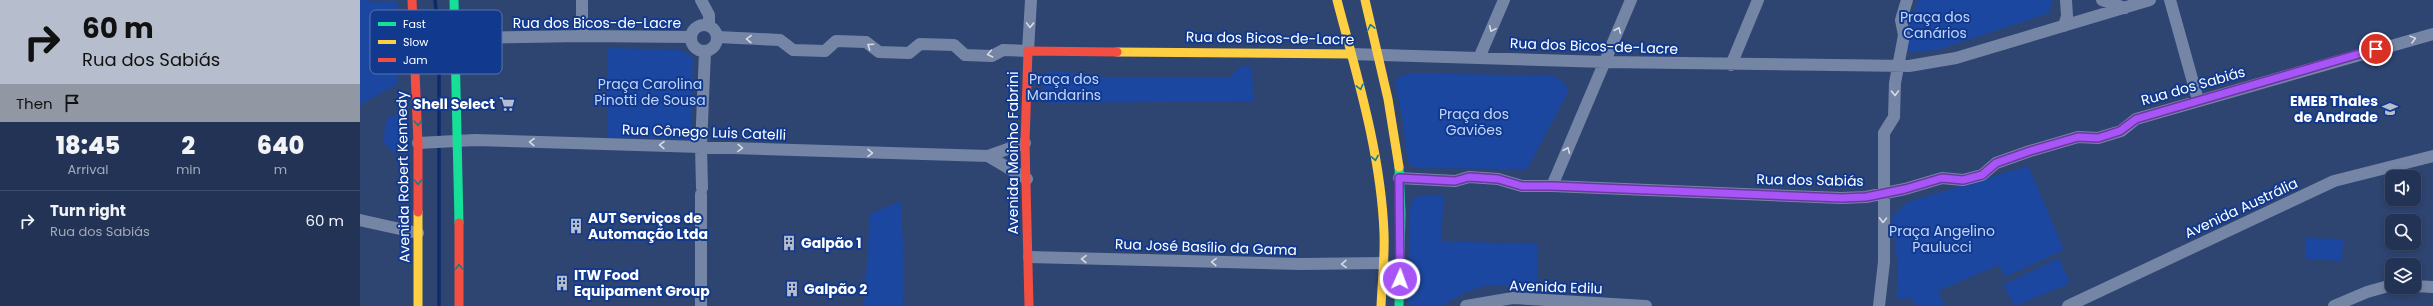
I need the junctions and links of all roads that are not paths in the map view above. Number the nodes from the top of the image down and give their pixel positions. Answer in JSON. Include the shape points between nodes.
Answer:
{"nodes":[{"id":1,"x":412,"y":0,"type":"edge"},
{"id":2,"x":454,"y":0,"type":"edge"},
{"id":3,"x":582,"y":0,"type":"edge"},
{"id":4,"x":701,"y":0,"type":"edge"},
{"id":5,"x":1031,"y":0,"type":"edge"},
{"id":6,"x":1337,"y":0,"type":"edge"},
{"id":7,"x":1365,"y":0,"type":"edge"},
{"id":8,"x":1504,"y":0,"type":"edge"},
{"id":9,"x":1631,"y":0,"type":"edge"},
{"id":10,"x":1758,"y":0,"type":"edge"},
{"id":11,"x":1907,"y":0,"type":"edge"},
{"id":12,"x":2066,"y":0,"type":"edge"},
{"id":13,"x":2102,"y":0,"type":"edge"},
{"id":14,"x":2150,"y":0,"type":"edge"},
{"id":15,"x":2170,"y":0,"type":"edge"},
{"id":16,"x":2125,"y":8,"type":"junction"},
{"id":17,"x":413,"y":10,"type":"edge"},
{"id":18,"x":455,"y":10,"type":"edge"},
{"id":19,"x":708,"y":26,"type":"junction"},
{"id":20,"x":2064,"y":26,"type":"junction"},
{"id":21,"x":2433,"y":34,"type":"edge"},
{"id":22,"x":582,"y":36,"type":"junction"},
{"id":23,"x":502,"y":37,"type":"edge"},
{"id":24,"x":691,"y":37,"type":"junction"},
{"id":25,"x":718,"y":38,"type":"junction"},
{"id":26,"x":1028,"y":51,"type":"junction"},
{"id":27,"x":705,"y":52,"type":"junction"},
{"id":28,"x":1351,"y":54,"type":"junction"},
{"id":29,"x":1378,"y":54,"type":"junction"},
{"id":30,"x":1479,"y":58,"type":"junction"},
{"id":31,"x":1605,"y":62,"type":"junction"},
{"id":32,"x":1731,"y":65,"type":"junction"},
{"id":33,"x":1898,"y":67,"type":"junction"},
{"id":34,"x":418,"y":74,"type":"edge"},
{"id":35,"x":456,"y":74,"type":"edge"},
{"id":36,"x":2198,"y":100,"type":"junction"},
{"id":37,"x":1368,"y":120,"type":"junction"},
{"id":38,"x":1392,"y":120,"type":"junction"},
{"id":39,"x":456,"y":141,"type":"junction"},
{"id":40,"x":424,"y":143,"type":"junction"},
{"id":41,"x":1025,"y":143,"type":"junction"},
{"id":42,"x":701,"y":146,"type":"junction"},
{"id":43,"x":988,"y":156,"type":"junction"},
{"id":44,"x":2433,"y":156,"type":"edge"},
{"id":45,"x":1399,"y":178,"type":"junction"},
{"id":46,"x":1027,"y":179,"type":"junction"},
{"id":47,"x":1552,"y":186,"type":"junction"},
{"id":48,"x":1884,"y":192,"type":"junction"},
{"id":49,"x":360,"y":220,"type":"edge"},
{"id":50,"x":418,"y":233,"type":"junction"},
{"id":51,"x":1029,"y":257,"type":"junction"},
{"id":52,"x":1383,"y":263,"type":"junction"},
{"id":53,"x":2421,"y":286,"type":"edge"},
{"id":54,"x":2385,"y":287,"type":"edge"},
{"id":55,"x":2433,"y":287,"type":"edge"},
{"id":56,"x":1511,"y":302,"type":"edge"},
{"id":57,"x":1488,"y":304,"type":"edge"},
{"id":58,"x":1587,"y":304,"type":"edge"},
{"id":59,"x":1399,"y":305,"type":"edge"},
{"id":60,"x":418,"y":306,"type":"edge"},
{"id":61,"x":459,"y":306,"type":"edge"},
{"id":62,"x":701,"y":306,"type":"edge"},
{"id":63,"x":1029,"y":306,"type":"edge"},
{"id":64,"x":1381,"y":306,"type":"edge"},
{"id":65,"x":1466,"y":306,"type":"edge"},
{"id":66,"x":1646,"y":306,"type":"edge"},
{"id":67,"x":1879,"y":306,"type":"edge"},
{"id":68,"x":2068,"y":306,"type":"edge"},
{"id":69,"x":2334,"y":306,"type":"edge"}],
"edges":[{"from":1,"to":17,"type":"street","name":"Avenida Robert Kennedy","one_way":true},
{"from":2,"to":18,"type":"street"},
{"from":3,"to":22,"type":"street"},
{"from":4,"to":19,"type":"street","via":[[708,15]]},
{"from":5,"to":26,"type":"street","name":"Avenida Moinho Fabrini","one_way":true},
{"from":6,"to":28,"type":"street"},
{"from":29,"to":7,"type":"street","one_way":true},
{"from":8,"to":30,"type":"street","one_way":true},
{"from":31,"to":9,"type":"street","one_way":true},
{"from":10,"to":32,"type":"street"},
{"from":11,"to":33,"type":"street","via":[[1901,20],[1904,35]]},
{"from":12,"to":20,"type":"street","via":[[2067,16]]},
{"from":13,"to":16,"type":"street"},
{"from":14,"to":16,"type":"street","name":"Rua dos Bicos-de-Lacre"},
{"from":15,"to":36,"type":"street"},
{"from":16,"to":20,"type":"street","name":"Rua dos Bicos-de-Lacre"},
{"from":19,"to":24,"type":"street","via":[[697,27]]},
{"from":19,"to":25,"type":"street","via":[[715,30]]},
{"from":20,"to":33,"type":"street","name":"Rua dos Bicos-de-Lacre","via":[[1956,58]]},
{"from":36,"to":21,"type":"street","name":"Rua dos Sabiás","one_way":true},
{"from":22,"to":23,"type":"street","name":"Rua dos Bicos-de-Lacre"},
{"from":22,"to":24,"type":"street","name":"Rua dos Bicos-de-Lacre"},
{"from":24,"to":27,"type":"street","via":[[693,46]]},
{"from":26,"to":25,"type":"street","one_way":true,"via":[[1003,50],[992,56],[965,55],[954,45],[920,44],[908,53],[879,52],[866,42],[836,42],[824,51],[793,50],[780,40]]},
{"from":25,"to":27,"type":"street","via":[[713,49]]},
{"from":26,"to":28,"type":"street","name":"Rua dos Bicos-de-Lacre"},
{"from":26,"to":41,"type":"street","name":"Avenida Moinho Fabrini"},
{"from":27,"to":42,"type":"street"},
{"from":28,"to":29,"type":"street","name":"Rua dos Bicos-de-Lacre"},
{"from":28,"to":37,"type":"street","one_way":true},
{"from":29,"to":30,"type":"street","name":"Rua dos Bicos-de-Lacre"},
{"from":29,"to":38,"type":"street"},
{"from":30,"to":31,"type":"street","name":"Rua dos Bicos-de-Lacre"},
{"from":31,"to":32,"type":"street","name":"Rua dos Bicos-de-Lacre"},
{"from":47,"to":31,"type":"street","one_way":true},
{"from":32,"to":33,"type":"street","name":"Rua dos Bicos-de-Lacre"},
{"from":33,"to":48,"type":"street","one_way":true,"via":[[1894,117],[1884,133]]},
{"from":34,"to":40,"type":"street","name":"Avenida Robert Kennedy","one_way":true},
{"from":35,"to":39,"type":"street"},
{"from":36,"to":48,"type":"street","name":"Rua dos Sabiás","via":[[2136,119],[2120,131],[2098,138],[2078,137],[1996,163],[1982,175],[1963,180],[1942,178],[1905,189]]},
{"from":37,"to":38,"type":"street","via":[[1380,113]]},
{"from":37,"to":52,"type":"street","one_way":true,"via":[[1380,186]]},
{"from":38,"to":45,"type":"street"},
{"from":39,"to":40,"type":"street","name":"Rua Cônego Luis Catelli"},
{"from":42,"to":39,"type":"street","name":"Rua Cônego Luis Catelli","one_way":true},
{"from":61,"to":39,"type":"street","one_way":true},
{"from":40,"to":50,"type":"street","name":"Avenida Robert Kennedy","one_way":true},
{"from":41,"to":43,"type":"street","name":"Rua Cônego Luis Catelli"},
{"from":41,"to":46,"type":"street","name":"Avenida Moinho Fabrini"},
{"from":42,"to":43,"type":"street","name":"Rua Cônego Luis Catelli","one_way":true},
{"from":42,"to":62,"type":"street"},
{"from":43,"to":46,"type":"street","name":"Rua Cônego Luis Catelli"},
{"from":44,"to":68,"type":"street","name":"Avenida Austrália","via":[[2334,181]]},
{"from":45,"to":47,"type":"street","name":"Rua dos Sabiás","via":[[1455,181],[1469,177],[1498,179],[1522,186]]},
{"from":45,"to":59,"type":"street"},
{"from":46,"to":51,"type":"street","name":"Avenida Moinho Fabrini"},
{"from":47,"to":48,"type":"street","name":"Rua dos Sabiás","via":[[1841,198],[1866,197]]},
{"from":48,"to":67,"type":"street","one_way":true,"via":[[1884,262]]},
{"from":49,"to":50,"type":"street"},
{"from":50,"to":60,"type":"street","name":"Avenida Robert Kennedy"},
{"from":52,"to":51,"type":"street","name":"Rua José Basílio da Gama","one_way":true,"via":[[1301,264]]},
{"from":51,"to":63,"type":"street","name":"Avenida Moinho Fabrini"},
{"from":52,"to":64,"type":"street"},
{"from":53,"to":55,"type":"street"},
{"from":54,"to":69,"type":"street"},
{"from":56,"to":57,"type":"street","name":"Avenida Edilu"},
{"from":56,"to":58,"type":"street","name":"Avenida Edilu"},
{"from":57,"to":65,"type":"street","name":"Avenida Edilu"},
{"from":58,"to":66,"type":"street","name":"Avenida Edilu"}]}
